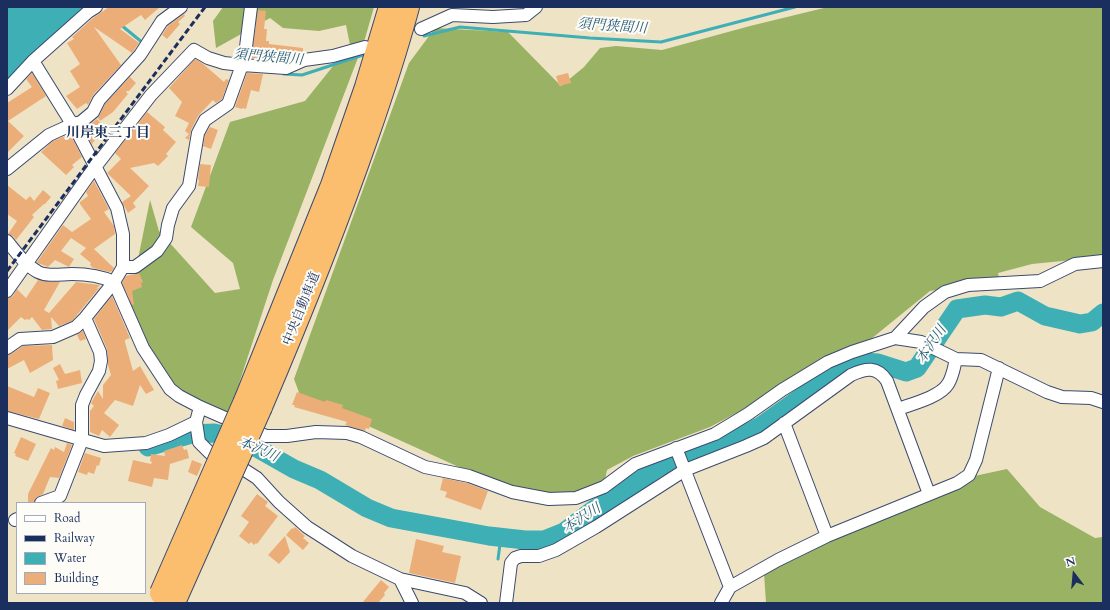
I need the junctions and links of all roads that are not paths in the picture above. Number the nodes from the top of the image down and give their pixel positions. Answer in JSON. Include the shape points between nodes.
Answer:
{"nodes":[{"id":1,"x":96,"y":7,"type":"edge"},
{"id":2,"x":181,"y":7,"type":"edge"},
{"id":3,"x":251,"y":7,"type":"edge"},
{"id":4,"x":390,"y":7,"type":"edge"},
{"id":5,"x":408,"y":7,"type":"edge"},
{"id":6,"x":536,"y":7,"type":"edge"},
{"id":7,"x":450,"y":11,"type":"edge"},
{"id":8,"x":421,"y":29,"type":"dead end"},
{"id":9,"x":365,"y":48,"type":"dead end"},
{"id":10,"x":33,"y":61,"type":"junction"},
{"id":11,"x":242,"y":65,"type":"junction"},
{"id":12,"x":7,"y":89,"type":"edge"},
{"id":13,"x":73,"y":124,"type":"junction"},
{"id":14,"x":96,"y":166,"type":"junction"},
{"id":15,"x":7,"y":169,"type":"edge"},
{"id":16,"x":7,"y":241,"type":"edge"},
{"id":17,"x":1103,"y":261,"type":"edge"},
{"id":18,"x":26,"y":263,"type":"junction"},
{"id":19,"x":123,"y":267,"type":"junction"},
{"id":20,"x":114,"y":282,"type":"junction"},
{"id":21,"x":7,"y":290,"type":"edge"},
{"id":22,"x":85,"y":318,"type":"junction"},
{"id":23,"x":895,"y":338,"type":"junction"},
{"id":24,"x":7,"y":348,"type":"edge"},
{"id":25,"x":956,"y":359,"type":"junction"},
{"id":26,"x":999,"y":368,"type":"junction"},
{"id":27,"x":1103,"y":402,"type":"edge"},
{"id":28,"x":253,"y":404,"type":"junction"},
{"id":29,"x":200,"y":407,"type":"junction"},
{"id":30,"x":898,"y":410,"type":"junction"},
{"id":31,"x":7,"y":418,"type":"edge"},
{"id":32,"x":784,"y":423,"type":"junction"},
{"id":33,"x":197,"y":430,"type":"junction"},
{"id":34,"x":82,"y":442,"type":"junction"},
{"id":35,"x":676,"y":448,"type":"junction"},
{"id":36,"x":226,"y":458,"type":"junction"},
{"id":37,"x":685,"y":470,"type":"junction"},
{"id":38,"x":929,"y":494,"type":"junction"},
{"id":39,"x":44,"y":502,"type":"edge"},
{"id":40,"x":827,"y":536,"type":"junction"},
{"id":41,"x":400,"y":579,"type":"junction"},
{"id":42,"x":730,"y":587,"type":"junction"},
{"id":43,"x":171,"y":600,"type":"edge"},
{"id":44,"x":412,"y":603,"type":"edge"},
{"id":45,"x":481,"y":603,"type":"edge"},
{"id":46,"x":506,"y":603,"type":"edge"},
{"id":47,"x":721,"y":603,"type":"edge"}],
"edges":[{"from":1,"to":10,"type":"street"},
{"from":2,"to":13,"type":"street","via":[[162,20],[140,55],[99,100],[93,112],[81,122]]},
{"from":3,"to":11,"type":"street"},
{"from":4,"to":28,"type":"highway","name":"中央自動車道","via":[[366,87]]},
{"from":5,"to":28,"type":"highway","name":"中央自動車道","via":[[383,92],[307,300]]},
{"from":6,"to":7,"type":"street","via":[[526,15],[494,17]]},
{"from":7,"to":8,"type":"street"},
{"from":9,"to":11,"type":"street","via":[[304,60],[286,68]]},
{"from":10,"to":12,"type":"street"},
{"from":10,"to":13,"type":"street"},
{"from":11,"to":14,"type":"street","via":[[208,58],[194,50],[151,96]]},
{"from":11,"to":19,"type":"street","via":[[228,104],[205,120],[198,133],[189,186],[173,208],[166,238],[157,251],[135,267]]},
{"from":13,"to":14,"type":"street"},
{"from":13,"to":15,"type":"street","via":[[49,135]]},
{"from":14,"to":18,"type":"street"},
{"from":14,"to":19,"type":"street","via":[[117,208],[123,234]]},
{"from":16,"to":18,"type":"street"},
{"from":17,"to":23,"type":"street","via":[[1075,264],[1040,282],[968,285],[945,292],[924,306]]},
{"from":18,"to":20,"type":"street","via":[[38,273],[106,278]]},
{"from":18,"to":21,"type":"street"},
{"from":19,"to":20,"type":"street"},
{"from":20,"to":22,"type":"street"},
{"from":20,"to":29,"type":"street","via":[[143,348],[170,389]]},
{"from":22,"to":24,"type":"street","via":[[76,326],[52,337],[20,339]]},
{"from":22,"to":34,"type":"street","via":[[100,352],[101,361],[99,371],[82,405]]},
{"from":23,"to":25,"type":"street","via":[[921,342]]},
{"from":23,"to":35,"type":"street","via":[[828,362],[715,434]]},
{"from":25,"to":26,"type":"street","via":[[981,360]]},
{"from":25,"to":30,"type":"street","via":[[948,385],[940,392]]},
{"from":26,"to":27,"type":"street","via":[[1054,394],[1091,398]]},
{"from":26,"to":38,"type":"street","via":[[976,460],[969,475],[957,483]]},
{"from":28,"to":43,"type":"highway","name":"中央自動車道","bridge":true},
{"from":29,"to":33,"type":"street"},
{"from":29,"to":35,"type":"street","via":[[266,436],[316,432],[347,433],[425,467],[469,476],[512,492],[549,499],[576,498],[604,487],[635,464]]},
{"from":30,"to":32,"type":"street","via":[[883,375],[870,369],[861,370]]},
{"from":30,"to":38,"type":"street"},
{"from":31,"to":34,"type":"street"},
{"from":32,"to":37,"type":"street","via":[[764,438]]},
{"from":32,"to":40,"type":"street"},
{"from":33,"to":34,"type":"street","via":[[146,443],[104,446]]},
{"from":33,"to":36,"type":"street","via":[[199,442],[210,453]]},
{"from":34,"to":39,"type":"street","via":[[60,496]]},
{"from":35,"to":37,"type":"street"},
{"from":36,"to":41,"type":"street","via":[[257,478],[307,527],[352,556]]},
{"from":36,"to":43,"type":"street"},
{"from":37,"to":42,"type":"street"},
{"from":37,"to":46,"type":"street","via":[[556,550],[539,556],[515,558],[511,563]]},
{"from":38,"to":40,"type":"street"},
{"from":40,"to":42,"type":"street"},
{"from":41,"to":44,"type":"street"},
{"from":41,"to":45,"type":"street","via":[[465,592]]},
{"from":42,"to":47,"type":"street"}]}
